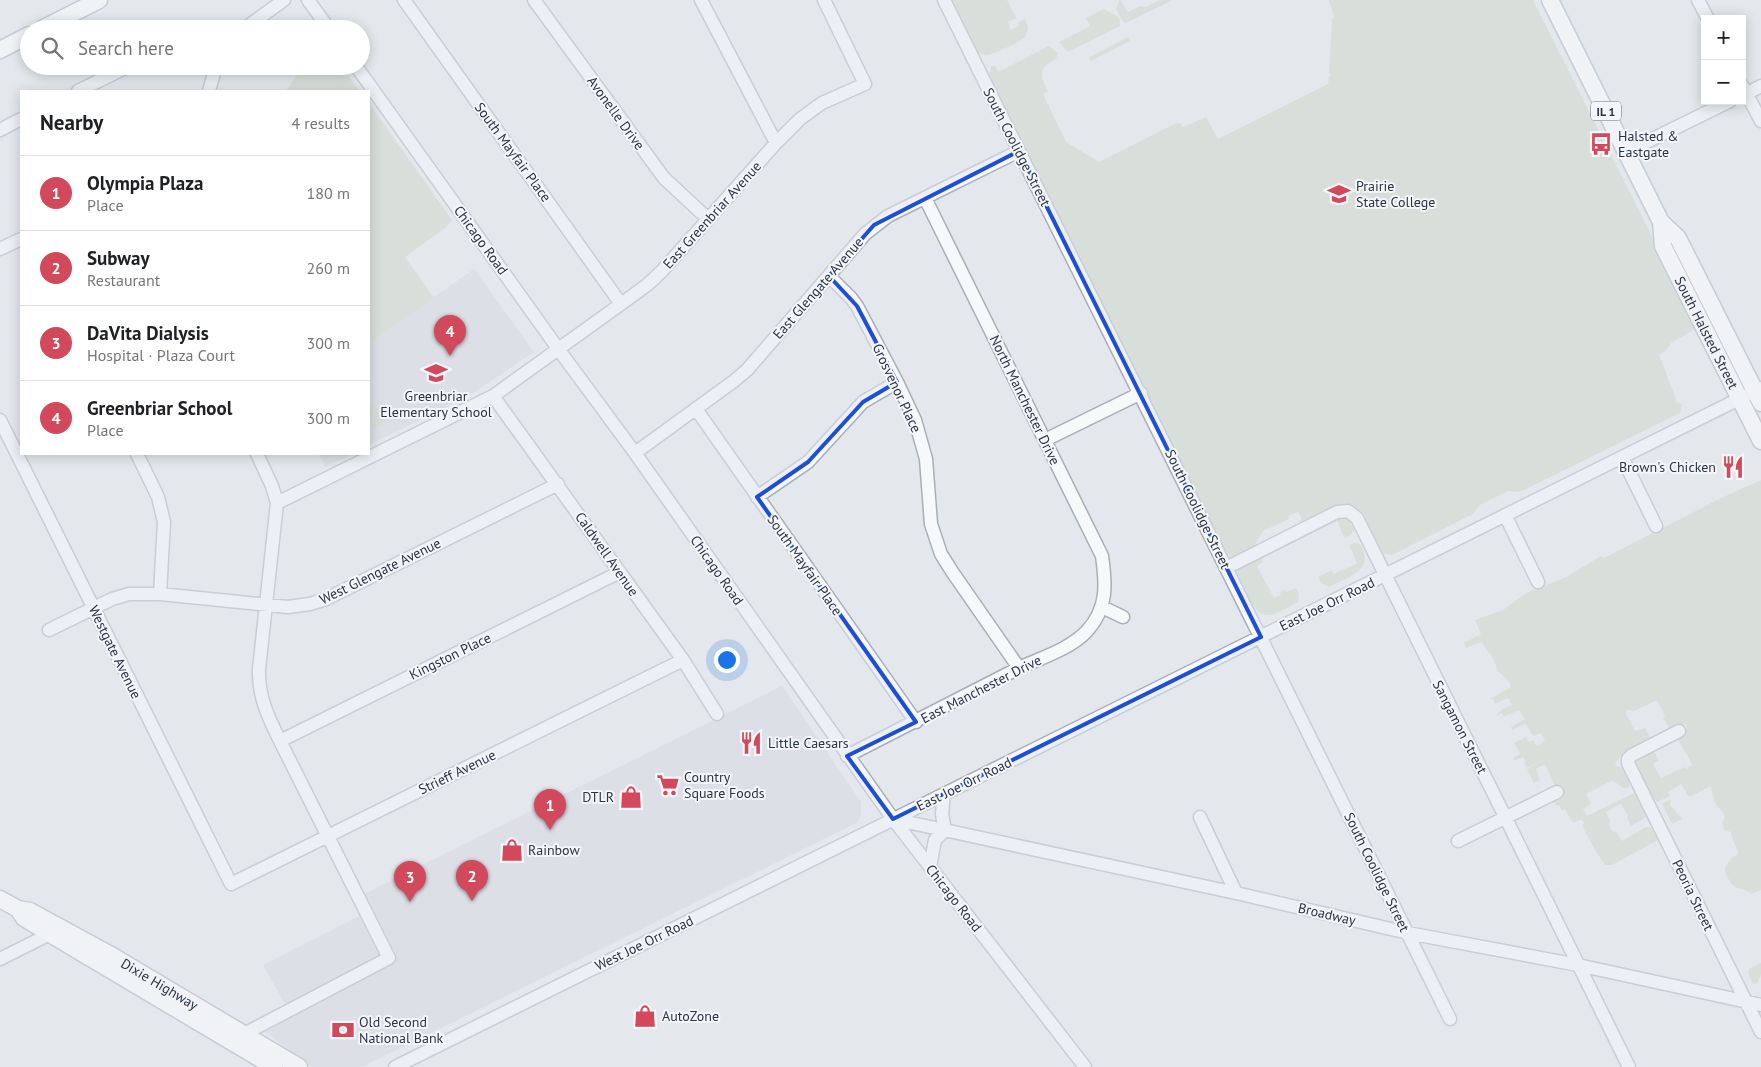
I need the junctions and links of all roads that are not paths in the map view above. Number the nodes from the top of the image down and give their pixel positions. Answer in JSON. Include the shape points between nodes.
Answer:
{"nodes":[{"id":1,"x":99,"y":0,"type":"edge"},
{"id":2,"x":284,"y":0,"type":"edge"},
{"id":3,"x":308,"y":0,"type":"edge"},
{"id":4,"x":404,"y":0,"type":"edge"},
{"id":5,"x":534,"y":0,"type":"edge"},
{"id":6,"x":702,"y":0,"type":"edge"},
{"id":7,"x":824,"y":0,"type":"edge"},
{"id":8,"x":944,"y":0,"type":"edge"},
{"id":9,"x":1550,"y":0,"type":"edge"},
{"id":10,"x":1698,"y":0,"type":"edge"},
{"id":11,"x":1706,"y":15,"type":"edge"},
{"id":12,"x":60,"y":20,"type":"edge"},
{"id":13,"x":256,"y":20,"type":"edge"},
{"id":14,"x":322,"y":20,"type":"edge"},
{"id":15,"x":20,"y":40,"type":"edge"},
{"id":16,"x":0,"y":50,"type":"edge"},
{"id":17,"x":111,"y":75,"type":"edge"},
{"id":18,"x":213,"y":75,"type":"edge"},
{"id":19,"x":362,"y":75,"type":"edge"},
{"id":20,"x":1761,"y":86,"type":"edge"},
{"id":21,"x":80,"y":90,"type":"edge"},
{"id":22,"x":209,"y":90,"type":"edge"},
{"id":23,"x":1746,"y":90,"type":"edge"},
{"id":24,"x":1746,"y":95,"type":"edge"},
{"id":25,"x":1722,"y":105,"type":"edge"},
{"id":26,"x":20,"y":120,"type":"edge"},
{"id":27,"x":1761,"y":121,"type":"edge"},
{"id":28,"x":0,"y":130,"type":"edge"},
{"id":29,"x":776,"y":143,"type":"junction"},
{"id":30,"x":1019,"y":151,"type":"junction"},
{"id":31,"x":1626,"y":152,"type":"junction"},
{"id":32,"x":926,"y":198,"type":"junction"},
{"id":33,"x":707,"y":218,"type":"junction"},
{"id":34,"x":1661,"y":222,"type":"junction"},
{"id":35,"x":20,"y":239,"type":"edge"},
{"id":36,"x":0,"y":249,"type":"edge"},
{"id":37,"x":829,"y":276,"type":"junction"},
{"id":38,"x":621,"y":304,"type":"junction"},
{"id":39,"x":559,"y":350,"type":"junction"},
{"id":40,"x":897,"y":382,"type":"junction"},
{"id":41,"x":1140,"y":393,"type":"junction"},
{"id":42,"x":1759,"y":394,"type":"edge"},
{"id":43,"x":493,"y":396,"type":"junction"},
{"id":44,"x":1740,"y":398,"type":"junction"},
{"id":45,"x":696,"y":409,"type":"junction"},
{"id":46,"x":0,"y":420,"type":"edge"},
{"id":47,"x":1045,"y":440,"type":"junction"},
{"id":48,"x":1761,"y":440,"type":"edge"},
{"id":49,"x":635,"y":453,"type":"junction"},
{"id":50,"x":137,"y":455,"type":"edge"},
{"id":51,"x":257,"y":455,"type":"edge"},
{"id":52,"x":1622,"y":457,"type":"junction"},
{"id":53,"x":558,"y":484,"type":"junction"},
{"id":54,"x":757,"y":497,"type":"junction"},
{"id":55,"x":277,"y":503,"type":"junction"},
{"id":56,"x":1505,"y":515,"type":"junction"},
{"id":57,"x":1656,"y":526,"type":"dead end"},
{"id":58,"x":1226,"y":568,"type":"junction"},
{"id":59,"x":620,"y":572,"type":"junction"},
{"id":60,"x":1385,"y":575,"type":"junction"},
{"id":61,"x":1538,"y":582,"type":"dead end"},
{"id":62,"x":160,"y":594,"type":"junction"},
{"id":63,"x":265,"y":604,"type":"junction"},
{"id":64,"x":1102,"y":607,"type":"junction"},
{"id":65,"x":94,"y":608,"type":"junction"},
{"id":66,"x":1123,"y":617,"type":"dead end"},
{"id":67,"x":49,"y":630,"type":"dead end"},
{"id":68,"x":1260,"y":637,"type":"junction"},
{"id":69,"x":683,"y":660,"type":"junction"},
{"id":70,"x":1019,"y":668,"type":"junction"},
{"id":71,"x":717,"y":714,"type":"dead end"},
{"id":72,"x":916,"y":722,"type":"junction"},
{"id":73,"x":1679,"y":731,"type":"dead end"},
{"id":74,"x":280,"y":741,"type":"junction"},
{"id":75,"x":847,"y":756,"type":"junction"},
{"id":76,"x":1557,"y":792,"type":"dead end"},
{"id":77,"x":944,"y":794,"type":"junction"},
{"id":78,"x":1200,"y":817,"type":"dead end"},
{"id":79,"x":1505,"y":818,"type":"junction"},
{"id":80,"x":893,"y":819,"type":"junction"},
{"id":81,"x":945,"y":830,"type":"junction"},
{"id":82,"x":327,"y":836,"type":"junction"},
{"id":83,"x":1458,"y":841,"type":"dead end"},
{"id":84,"x":930,"y":867,"type":"junction"},
{"id":85,"x":231,"y":884,"type":"joint"},
{"id":86,"x":1236,"y":893,"type":"junction"},
{"id":87,"x":0,"y":899,"type":"edge"},
{"id":88,"x":18,"y":909,"type":"junction"},
{"id":89,"x":1408,"y":933,"type":"junction"},
{"id":90,"x":50,"y":934,"type":"junction"},
{"id":91,"x":0,"y":959,"type":"edge"},
{"id":92,"x":1578,"y":965,"type":"junction"},
{"id":93,"x":1746,"y":1002,"type":"junction"},
{"id":94,"x":1761,"y":1005,"type":"edge"},
{"id":95,"x":1450,"y":1019,"type":"dead end"},
{"id":96,"x":1761,"y":1032,"type":"edge"},
{"id":97,"x":244,"y":1034,"type":"junction"},
{"id":98,"x":274,"y":1067,"type":"edge"},
{"id":99,"x":299,"y":1067,"type":"edge"},
{"id":100,"x":395,"y":1067,"type":"edge"},
{"id":101,"x":1086,"y":1067,"type":"edge"},
{"id":102,"x":1628,"y":1067,"type":"edge"}],
"edges":[{"from":1,"to":12,"type":"main road"},
{"from":2,"to":13,"type":"street"},
{"from":3,"to":14,"type":"street"},
{"from":4,"to":38,"type":"street","name":"South Mayfair Place"},
{"from":5,"to":33,"type":"street","name":"Avonelle Drive","via":[[664,178]]},
{"from":6,"to":29,"type":"street"},
{"from":7,"to":29,"type":"street","name":"East Greenbriar Avenue","via":[[865,84],[822,103]]},
{"from":8,"to":30,"type":"street","name":"South Coolidge Street"},
{"from":9,"to":31,"type":"main road","name":"South Halsted Street","number":"IL 1"},
{"from":10,"to":11,"type":"street"},
{"from":15,"to":16,"type":"main road"},
{"from":17,"to":21,"type":"street"},
{"from":18,"to":22,"type":"street"},
{"from":19,"to":39,"type":"street","name":"Chicago Road"},
{"from":20,"to":23,"type":"street"},
{"from":24,"to":27,"type":"street"},
{"from":25,"to":31,"type":"street"},
{"from":26,"to":28,"type":"street"},
{"from":29,"to":33,"type":"street","name":"East Greenbriar Avenue"},
{"from":30,"to":32,"type":"street","name":"East Glengate Avenue"},
{"from":30,"to":41,"type":"street","name":"South Coolidge Street"},
{"from":31,"to":34,"type":"main road","name":"South Halsted Street","number":"IL 1"},
{"from":32,"to":37,"type":"street","name":"East Glengate Avenue","via":[[874,225]]},
{"from":32,"to":47,"type":"street","name":"North Manchester Drive"},
{"from":33,"to":38,"type":"street","name":"East Greenbriar Avenue","via":[[661,272]]},
{"from":34,"to":42,"type":"main road","name":"South Halsted Street","number":"IL 1","via":[[1678,238]]},
{"from":34,"to":44,"type":"main road","name":"South Halsted Street","number":"IL 1","via":[[1664,246]]},
{"from":35,"to":36,"type":"street"},
{"from":37,"to":40,"type":"street","name":"Grosvenor Place","via":[[858,306]]},
{"from":37,"to":45,"type":"street","name":"East Glengate Avenue","via":[[747,370]]},
{"from":38,"to":39,"type":"street","name":"East Greenbriar Avenue"},
{"from":39,"to":43,"type":"street","name":"East Greenbriar Avenue"},
{"from":39,"to":49,"type":"street","name":"Chicago Road"},
{"from":40,"to":54,"type":"street","via":[[863,402],[808,462]]},
{"from":40,"to":70,"type":"street","name":"Grosvenor Place","via":[[915,420],[926,459],[931,524],[938,545],[953,573]]},
{"from":41,"to":47,"type":"street"},
{"from":41,"to":58,"type":"street","name":"South Coolidge Street"},
{"from":42,"to":44,"type":"street","name":"East Joe Orr Road"},
{"from":43,"to":53,"type":"street","name":"Caldwell Avenue"},
{"from":43,"to":55,"type":"street","name":"East Greenbriar Avenue"},
{"from":44,"to":48,"type":"main road","name":"South Halsted Street","number":"IL 1"},
{"from":44,"to":52,"type":"street","name":"East Joe Orr Road"},
{"from":45,"to":49,"type":"street","name":"East Glengate Avenue"},
{"from":45,"to":54,"type":"street","name":"South Mayfair Place"},
{"from":46,"to":65,"type":"street","name":"Westgate Avenue"},
{"from":47,"to":64,"type":"street","name":"North Manchester Drive","via":[[1102,556],[1106,585]]},
{"from":49,"to":75,"type":"street","name":"Chicago Road"},
{"from":50,"to":62,"type":"street","via":[[158,497],[164,522]]},
{"from":51,"to":55,"type":"street"},
{"from":52,"to":56,"type":"street","name":"East Joe Orr Road"},
{"from":52,"to":57,"type":"street"},
{"from":53,"to":59,"type":"street","name":"Caldwell Avenue"},
{"from":53,"to":63,"type":"street","name":"West Glengate Avenue","via":[[326,599],[288,607]]},
{"from":54,"to":72,"type":"street","name":"South Mayfair Place"},
{"from":55,"to":63,"type":"street"},
{"from":56,"to":60,"type":"street","name":"East Joe Orr Road"},
{"from":56,"to":61,"type":"street"},
{"from":58,"to":60,"type":"street","name":"Sangamon Street","via":[[1337,512],[1348,511],[1357,518]]},
{"from":58,"to":68,"type":"street","name":"South Coolidge Street"},
{"from":59,"to":69,"type":"street","name":"Caldwell Avenue"},
{"from":59,"to":74,"type":"street","name":"Kingston Place"},
{"from":60,"to":68,"type":"street","name":"East Joe Orr Road"},
{"from":60,"to":79,"type":"street","name":"Sangamon Street"},
{"from":62,"to":63,"type":"street","name":"West Glengate Avenue"},
{"from":62,"to":65,"type":"street","name":"West Glengate Avenue","via":[[129,594]]},
{"from":63,"to":74,"type":"street","via":[[258,677],[264,709]]},
{"from":64,"to":66,"type":"street"},
{"from":64,"to":70,"type":"street","name":"East Manchester Drive","via":[[1086,631],[1067,646]]},
{"from":65,"to":67,"type":"street","name":"West Glengate Avenue"},
{"from":65,"to":85,"type":"street","name":"Westgate Avenue"},
{"from":68,"to":77,"type":"street","name":"East Joe Orr Road"},
{"from":68,"to":89,"type":"street","name":"South Coolidge Street"},
{"from":69,"to":71,"type":"street","name":"Caldwell Avenue"},
{"from":69,"to":82,"type":"street","name":"Strieff Avenue"},
{"from":70,"to":72,"type":"street","name":"East Manchester Drive"},
{"from":72,"to":75,"type":"street","name":"East Manchester Drive"},
{"from":73,"to":93,"type":"street","name":"Peoria Street","via":[[1632,755],[1628,763]]},
{"from":74,"to":82,"type":"street"},
{"from":75,"to":80,"type":"street","name":"Chicago Road"},
{"from":76,"to":79,"type":"street"},
{"from":77,"to":80,"type":"street","name":"East Joe Orr Road"},
{"from":77,"to":81,"type":"street","via":[[942,814]]},
{"from":78,"to":86,"type":"street"},
{"from":79,"to":83,"type":"street"},
{"from":79,"to":92,"type":"street","name":"Sangamon Street"},
{"from":80,"to":81,"type":"street","name":"Broadway"},
{"from":80,"to":84,"type":"street","name":"Chicago Road"},
{"from":80,"to":100,"type":"street","name":"West Joe Orr Road"},
{"from":81,"to":84,"type":"street","via":[[935,840]]},
{"from":81,"to":86,"type":"street","name":"Broadway"},
{"from":82,"to":85,"type":"street","name":"Strieff Avenue"},
{"from":82,"to":97,"type":"street","via":[[389,958]]},
{"from":84,"to":101,"type":"street","name":"Chicago Road"},
{"from":86,"to":89,"type":"street","name":"Broadway"},
{"from":87,"to":88,"type":"main road","name":"Dixie Highway"},
{"from":88,"to":90,"type":"main road","name":"Dixie Highway","via":[[24,918]]},
{"from":88,"to":97,"type":"main road","name":"Dixie Highway","via":[[30,910],[45,918]]},
{"from":89,"to":92,"type":"street","name":"Broadway"},
{"from":89,"to":95,"type":"street","name":"South Coolidge Street"},
{"from":90,"to":91,"type":"street"},
{"from":90,"to":98,"type":"main road","name":"Dixie Highway"},
{"from":92,"to":93,"type":"street","name":"Broadway"},
{"from":92,"to":102,"type":"street","name":"Sangamon Street"},
{"from":93,"to":94,"type":"street","name":"Broadway"},
{"from":93,"to":96,"type":"street","name":"Peoria Street"},
{"from":97,"to":99,"type":"main road","name":"Dixie Highway"}]}
